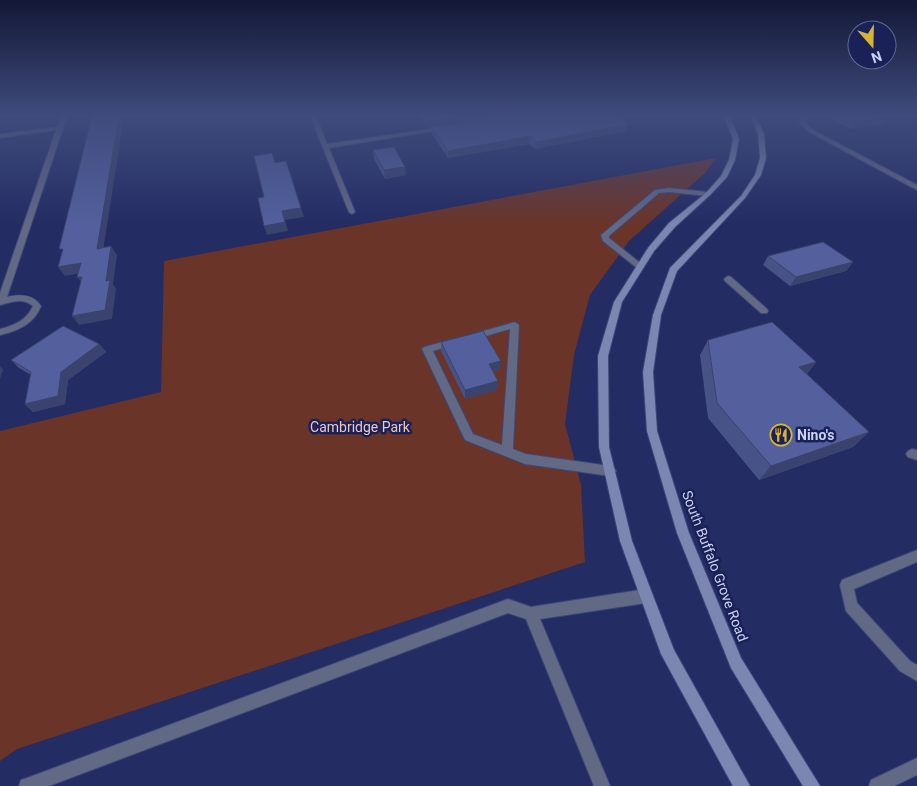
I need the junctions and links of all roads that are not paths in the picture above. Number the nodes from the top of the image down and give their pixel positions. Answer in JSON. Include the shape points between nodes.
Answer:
{"nodes":[{"id":1,"x":51,"y":153,"type":"edge"},
{"id":2,"x":330,"y":153,"type":"edge"},
{"id":3,"x":733,"y":153,"type":"edge"},
{"id":4,"x":763,"y":153,"type":"edge"},
{"id":5,"x":851,"y":153,"type":"edge"},
{"id":6,"x":917,"y":188,"type":"edge"},
{"id":7,"x":708,"y":194,"type":"junction"},
{"id":8,"x":352,"y":212,"type":"dead end"},
{"id":9,"x":640,"y":266,"type":"junction"},
{"id":10,"x":728,"y":279,"type":"dead end"},
{"id":11,"x":0,"y":302,"type":"edge"},
{"id":12,"x":764,"y":311,"type":"dead end"},
{"id":13,"x":0,"y":332,"type":"edge"},
{"id":14,"x":507,"y":451,"type":"junction"},
{"id":15,"x":610,"y":471,"type":"junction"},
{"id":16,"x":917,"y":556,"type":"edge"},
{"id":17,"x":646,"y":596,"type":"junction"},
{"id":18,"x":531,"y":614,"type":"junction"},
{"id":19,"x":917,"y":674,"type":"edge"},
{"id":20,"x":917,"y":766,"type":"edge"},
{"id":21,"x":27,"y":786,"type":"edge"},
{"id":22,"x":602,"y":786,"type":"edge"},
{"id":23,"x":742,"y":786,"type":"edge"},
{"id":24,"x":812,"y":786,"type":"edge"},
{"id":25,"x":877,"y":786,"type":"edge"}],
"edges":[{"from":1,"to":11,"type":"street"},
{"from":2,"to":8,"type":"street"},
{"from":3,"to":7,"type":"main road","via":[[724,177]]},
{"from":4,"to":24,"type":"main road","name":"South Buffalo Grove Road","via":[[758,175],[743,197],[673,270],[656,315],[648,372],[652,430],[683,533],[736,663]]},
{"from":5,"to":6,"type":"street"},
{"from":7,"to":9,"type":"main road","via":[[672,225]]},
{"from":7,"to":9,"type":"street","via":[[658,191],[605,235],[609,242]]},
{"from":9,"to":15,"type":"main road","via":[[618,302],[604,356],[604,447]]},
{"from":10,"to":12,"type":"street"},
{"from":11,"to":13,"type":"street","via":[[29,299],[37,306],[22,324]]},
{"from":14,"to":14,"type":"street","via":[[515,325],[427,349],[469,437]]},
{"from":14,"to":15,"type":"street","via":[[525,459]]},
{"from":15,"to":17,"type":"main road","via":[[626,541]]},
{"from":16,"to":19,"type":"street","via":[[847,585],[851,606],[904,666]]},
{"from":17,"to":18,"type":"street"},
{"from":17,"to":23,"type":"main road","via":[[668,654]]},
{"from":18,"to":21,"type":"street","via":[[508,606]]},
{"from":18,"to":22,"type":"street"},
{"from":20,"to":25,"type":"street"}]}
